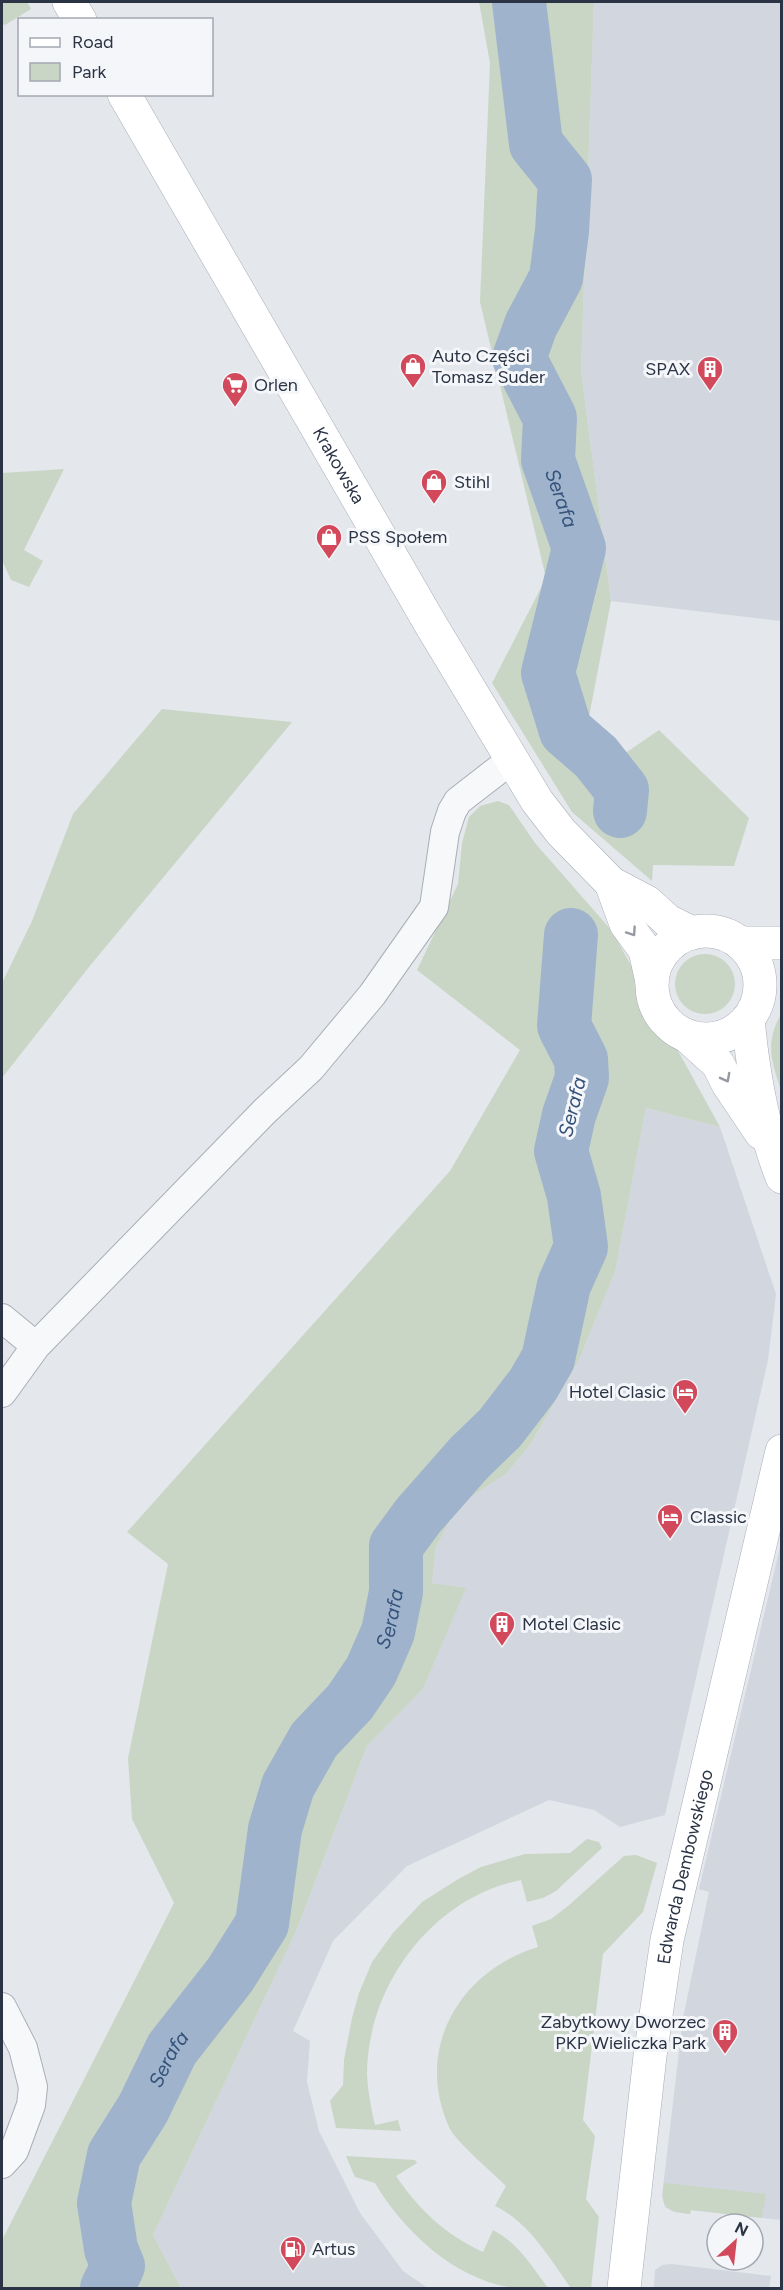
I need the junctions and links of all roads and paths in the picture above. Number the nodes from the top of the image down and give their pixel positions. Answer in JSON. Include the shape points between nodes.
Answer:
{"nodes":[{"id":1,"x":69,"y":2,"type":"edge"},
{"id":2,"x":79,"y":18,"type":"edge"},
{"id":3,"x":124,"y":96,"type":"edge"},
{"id":4,"x":511,"y":760,"type":"junction"},
{"id":5,"x":611,"y":883,"type":"junction"},
{"id":6,"x":692,"y":933,"type":"junction"},
{"id":7,"x":740,"y":943,"type":"junction"},
{"id":8,"x":782,"y":943,"type":"edge"},
{"id":9,"x":652,"y":982,"type":"junction"},
{"id":10,"x":762,"y":1004,"type":"edge"},
{"id":11,"x":687,"y":1035,"type":"junction"},
{"id":12,"x":769,"y":1146,"type":"junction"},
{"id":13,"x":782,"y":1177,"type":"edge"},
{"id":14,"x":2,"y":1318,"type":"edge"},
{"id":15,"x":36,"y":1346,"type":"junction"},
{"id":16,"x":2,"y":1393,"type":"edge"},
{"id":17,"x":782,"y":1451,"type":"edge"},
{"id":18,"x":2,"y":2007,"type":"edge"},
{"id":19,"x":2,"y":2164,"type":"edge"},
{"id":20,"x":624,"y":2289,"type":"edge"}],
"edges":[{"from":1,"to":2,"type":"main road"},
{"from":3,"to":4,"type":"main road","name":"Krakowska"},
{"from":4,"to":5,"type":"main road","name":"Krakowska","via":[[561,832]]},
{"from":4,"to":15,"type":"street","via":[[458,801],[452,811],[445,832],[434,907],[372,995],[311,1068]]},
{"from":5,"to":6,"type":"main road","name":"Krakowska"},
{"from":5,"to":9,"type":"main road","name":"Krakowska","one_way":true,"via":[[627,924],[645,950]]},
{"from":6,"to":7,"type":"main road","via":[[709,931]]},
{"from":6,"to":9,"type":"main road","via":[[676,939],[664,951]]},
{"from":7,"to":8,"type":"main road"},
{"from":7,"to":10,"type":"main road","via":[[758,971]]},
{"from":9,"to":11,"type":"main road","via":[[660,1014]]},
{"from":10,"to":11,"type":"main road","via":[[735,1030],[720,1037],[703,1039]]},
{"from":10,"to":12,"type":"main road","via":[[755,1072]]},
{"from":11,"to":12,"type":"main road","one_way":true,"via":[[718,1064]]},
{"from":12,"to":13,"type":"main road"},
{"from":14,"to":15,"type":"street"},
{"from":15,"to":16,"type":"street"},
{"from":17,"to":20,"type":"main road","name":"Edwarda Dembowskiego","via":[[667,1940]]},
{"from":18,"to":19,"type":"street","via":[[24,2048],[33,2087],[31,2105],[14,2151]]}]}
